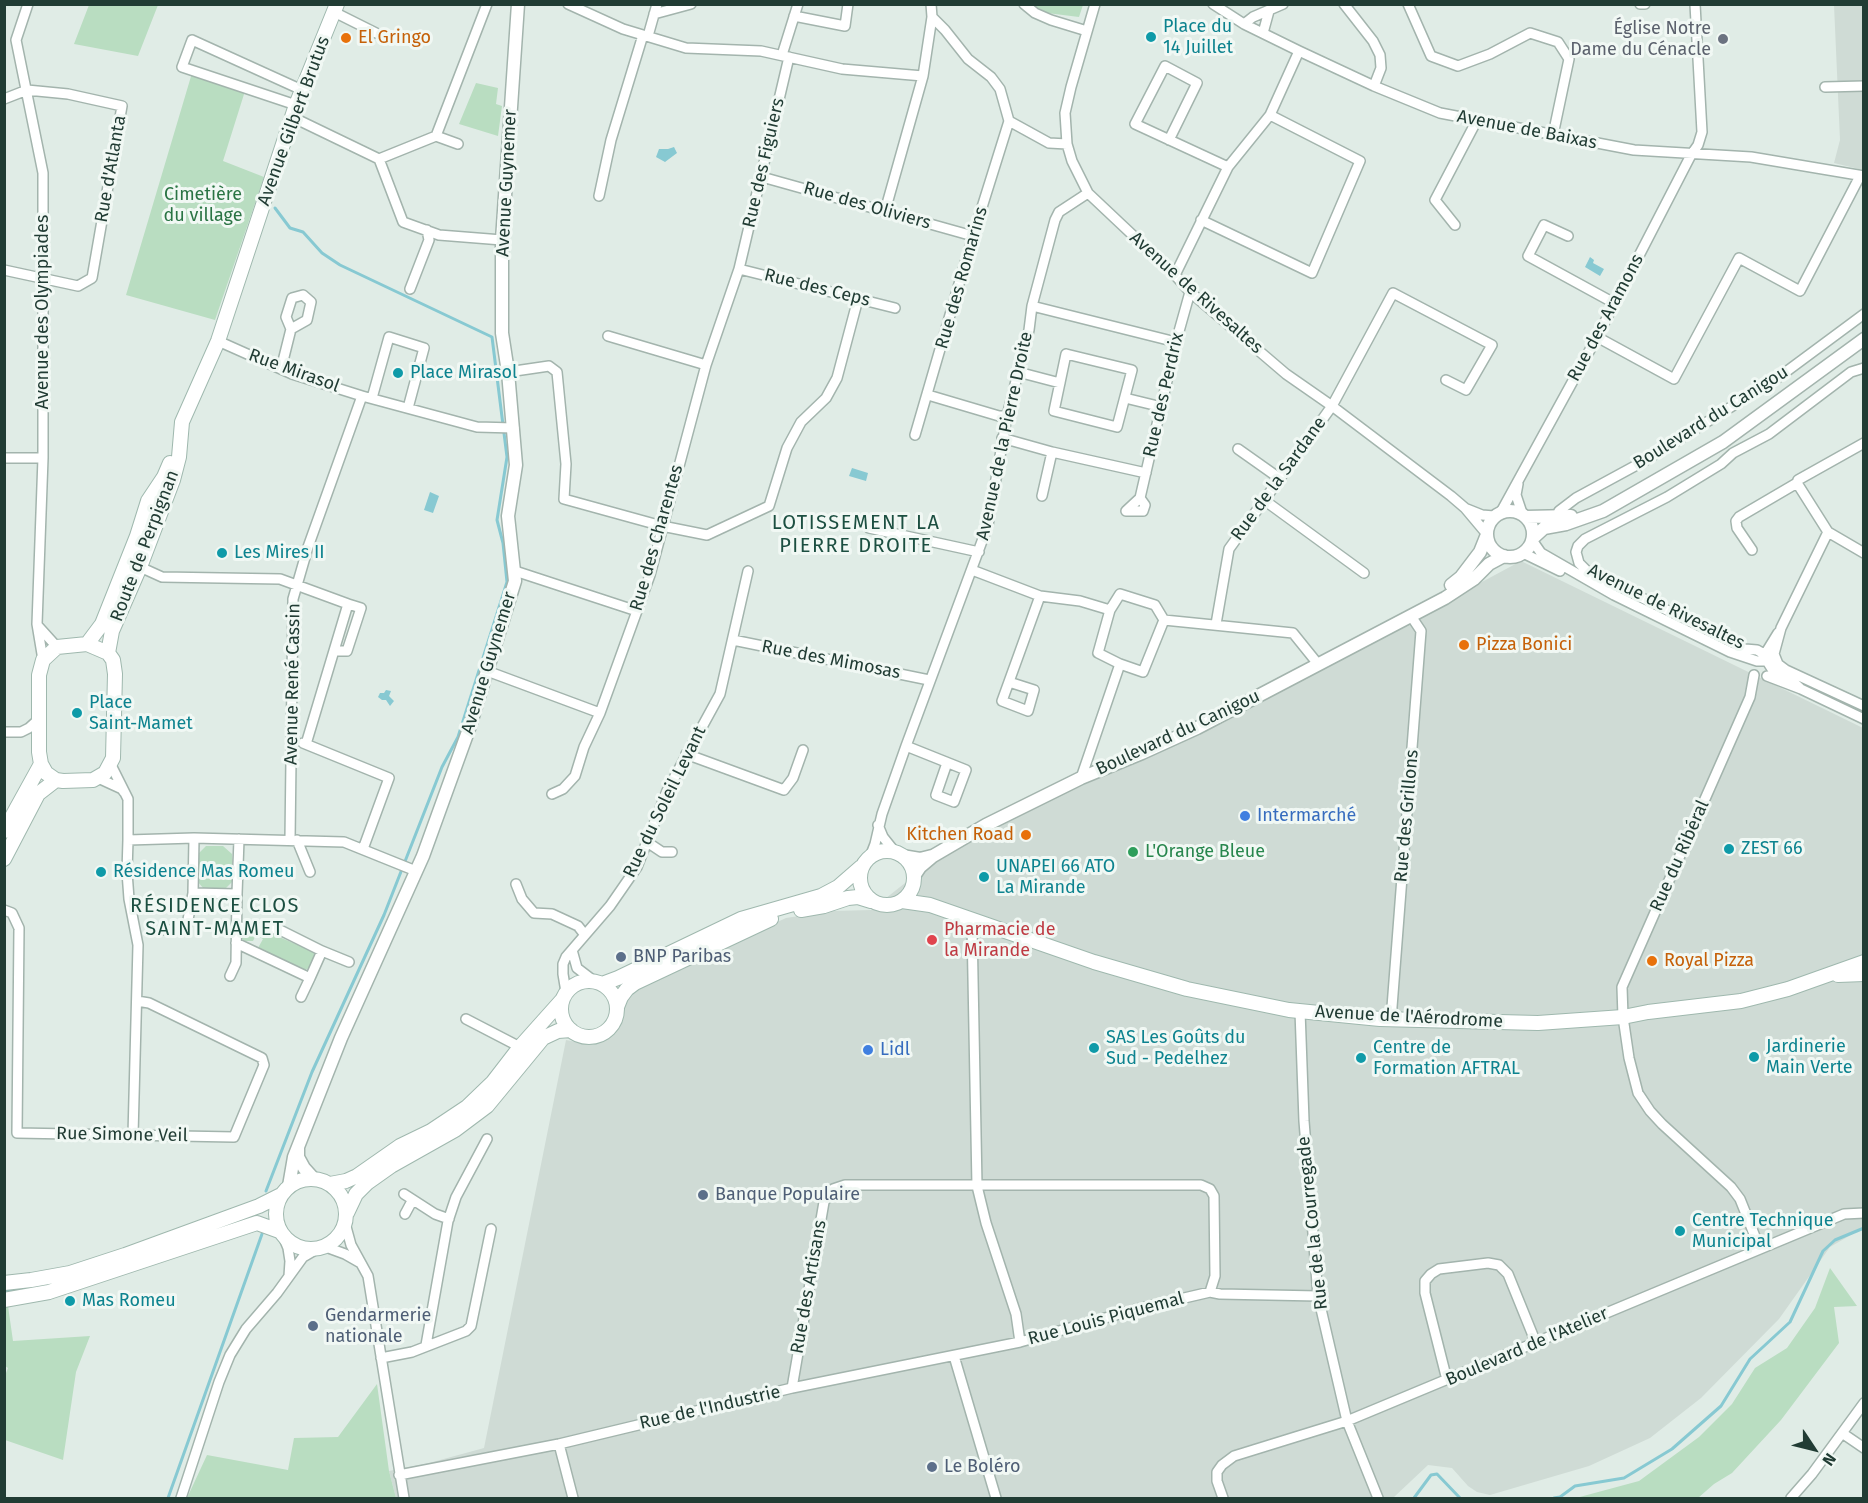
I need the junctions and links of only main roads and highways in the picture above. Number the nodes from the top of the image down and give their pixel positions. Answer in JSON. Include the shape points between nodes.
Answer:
{"nodes":[{"id":1,"x":336,"y":8,"type":"edge"},
{"id":2,"x":218,"y":341,"type":"joint"},
{"id":3,"x":180,"y":439,"type":"junction"},
{"id":4,"x":87,"y":644,"type":"junction"},
{"id":5,"x":108,"y":653,"type":"junction"},
{"id":6,"x":41,"y":764,"type":"junction"},
{"id":7,"x":56,"y":780,"type":"junction"},
{"id":8,"x":4,"y":831,"type":"edge"},
{"id":9,"x":4,"y":859,"type":"edge"},
{"id":10,"x":866,"y":862,"type":"junction"},
{"id":11,"x":914,"y":880,"type":"junction"},
{"id":12,"x":871,"y":901,"type":"junction"},
{"id":13,"x":902,"y":901,"type":"junction"},
{"id":14,"x":930,"y":905,"type":"junction"},
{"id":15,"x":1863,"y":962,"type":"edge"},
{"id":16,"x":1863,"y":974,"type":"edge"},
{"id":17,"x":1827,"y":976,"type":"junction"},
{"id":18,"x":598,"y":983,"type":"junction"},
{"id":19,"x":564,"y":996,"type":"junction"},
{"id":20,"x":617,"y":1007,"type":"junction"},
{"id":21,"x":571,"y":1030,"type":"junction"},
{"id":22,"x":330,"y":1184,"type":"junction"},
{"id":23,"x":285,"y":1190,"type":"junction"},
{"id":24,"x":346,"y":1218,"type":"junction"},
{"id":25,"x":281,"y":1234,"type":"junction"},
{"id":26,"x":4,"y":1283,"type":"edge"},
{"id":27,"x":4,"y":1300,"type":"edge"}],
"edges":[{"from":1,"to":2,"type":"main road","name":"Avenue Gilbert Brutus","via":[[294,111]]},
{"from":2,"to":3,"type":"main road","name":"Route de Perpignan","via":[[182,422]]},
{"from":3,"to":4,"type":"main road","name":"Route de Perpignan","via":[[164,477],[148,501],[102,624]]},
{"from":3,"to":5,"type":"main road","name":"Route de Perpignan","via":[[172,480],[112,631]]},
{"from":4,"to":5,"type":"main road"},
{"from":4,"to":6,"type":"main road","via":[[57,646],[43,660],[39,675]]},
{"from":5,"to":7,"type":"main road","via":[[115,674],[111,765],[93,780]]},
{"from":6,"to":7,"type":"main road"},
{"from":6,"to":8,"type":"main road"},
{"from":7,"to":9,"type":"main road","via":[[38,794]]},
{"from":10,"to":11,"type":"main road","via":[[878,852],[898,854],[912,868]]},
{"from":10,"to":12,"type":"main road","via":[[859,876],[860,885]]},
{"from":10,"to":18,"type":"main road","via":[[838,887],[821,896],[741,920],[618,978]]},
{"from":11,"to":13,"type":"main road"},
{"from":11,"to":14,"type":"main road","via":[[921,897]]},
{"from":12,"to":13,"type":"main road","via":[[887,906]]},
{"from":12,"to":20,"type":"main road","via":[[848,898],[762,922],[635,983]]},
{"from":13,"to":14,"type":"main road","name":"Avenue de l'Aérodrome"},
{"from":14,"to":17,"type":"main road","name":"Avenue de l'Aérodrome","via":[[1094,962],[1177,986],[1300,1011],[1390,1020],[1538,1023],[1623,1017],[1741,1001]]},
{"from":15,"to":17,"type":"main road","name":"Avenue de l'Aérodrome"},
{"from":16,"to":17,"type":"main road","name":"Avenue de l'Aérodrome"},
{"from":18,"to":19,"type":"main road","via":[[580,982]]},
{"from":18,"to":20,"type":"main road","via":[[610,991]]},
{"from":19,"to":21,"type":"main road","via":[[561,1014]]},
{"from":19,"to":22,"type":"main road","via":[[493,1082],[467,1107],[357,1176]]},
{"from":20,"to":21,"type":"main road","via":[[612,1023],[602,1033],[590,1036]]},
{"from":21,"to":24,"type":"main road","via":[[543,1038],[487,1106],[455,1130],[367,1183],[356,1194]]},
{"from":22,"to":23,"type":"main road","via":[[313,1178],[300,1180]]},
{"from":22,"to":24,"type":"main road","via":[[345,1202]]},
{"from":23,"to":25,"type":"main road","via":[[276,1206],[275,1219]]},
{"from":23,"to":26,"type":"main road","via":[[259,1206],[125,1255],[70,1273]]},
{"from":24,"to":25,"type":"main road","via":[[335,1240],[320,1248],[297,1247]]},
{"from":25,"to":27,"type":"main road","via":[[257,1222],[49,1292]]}]}
